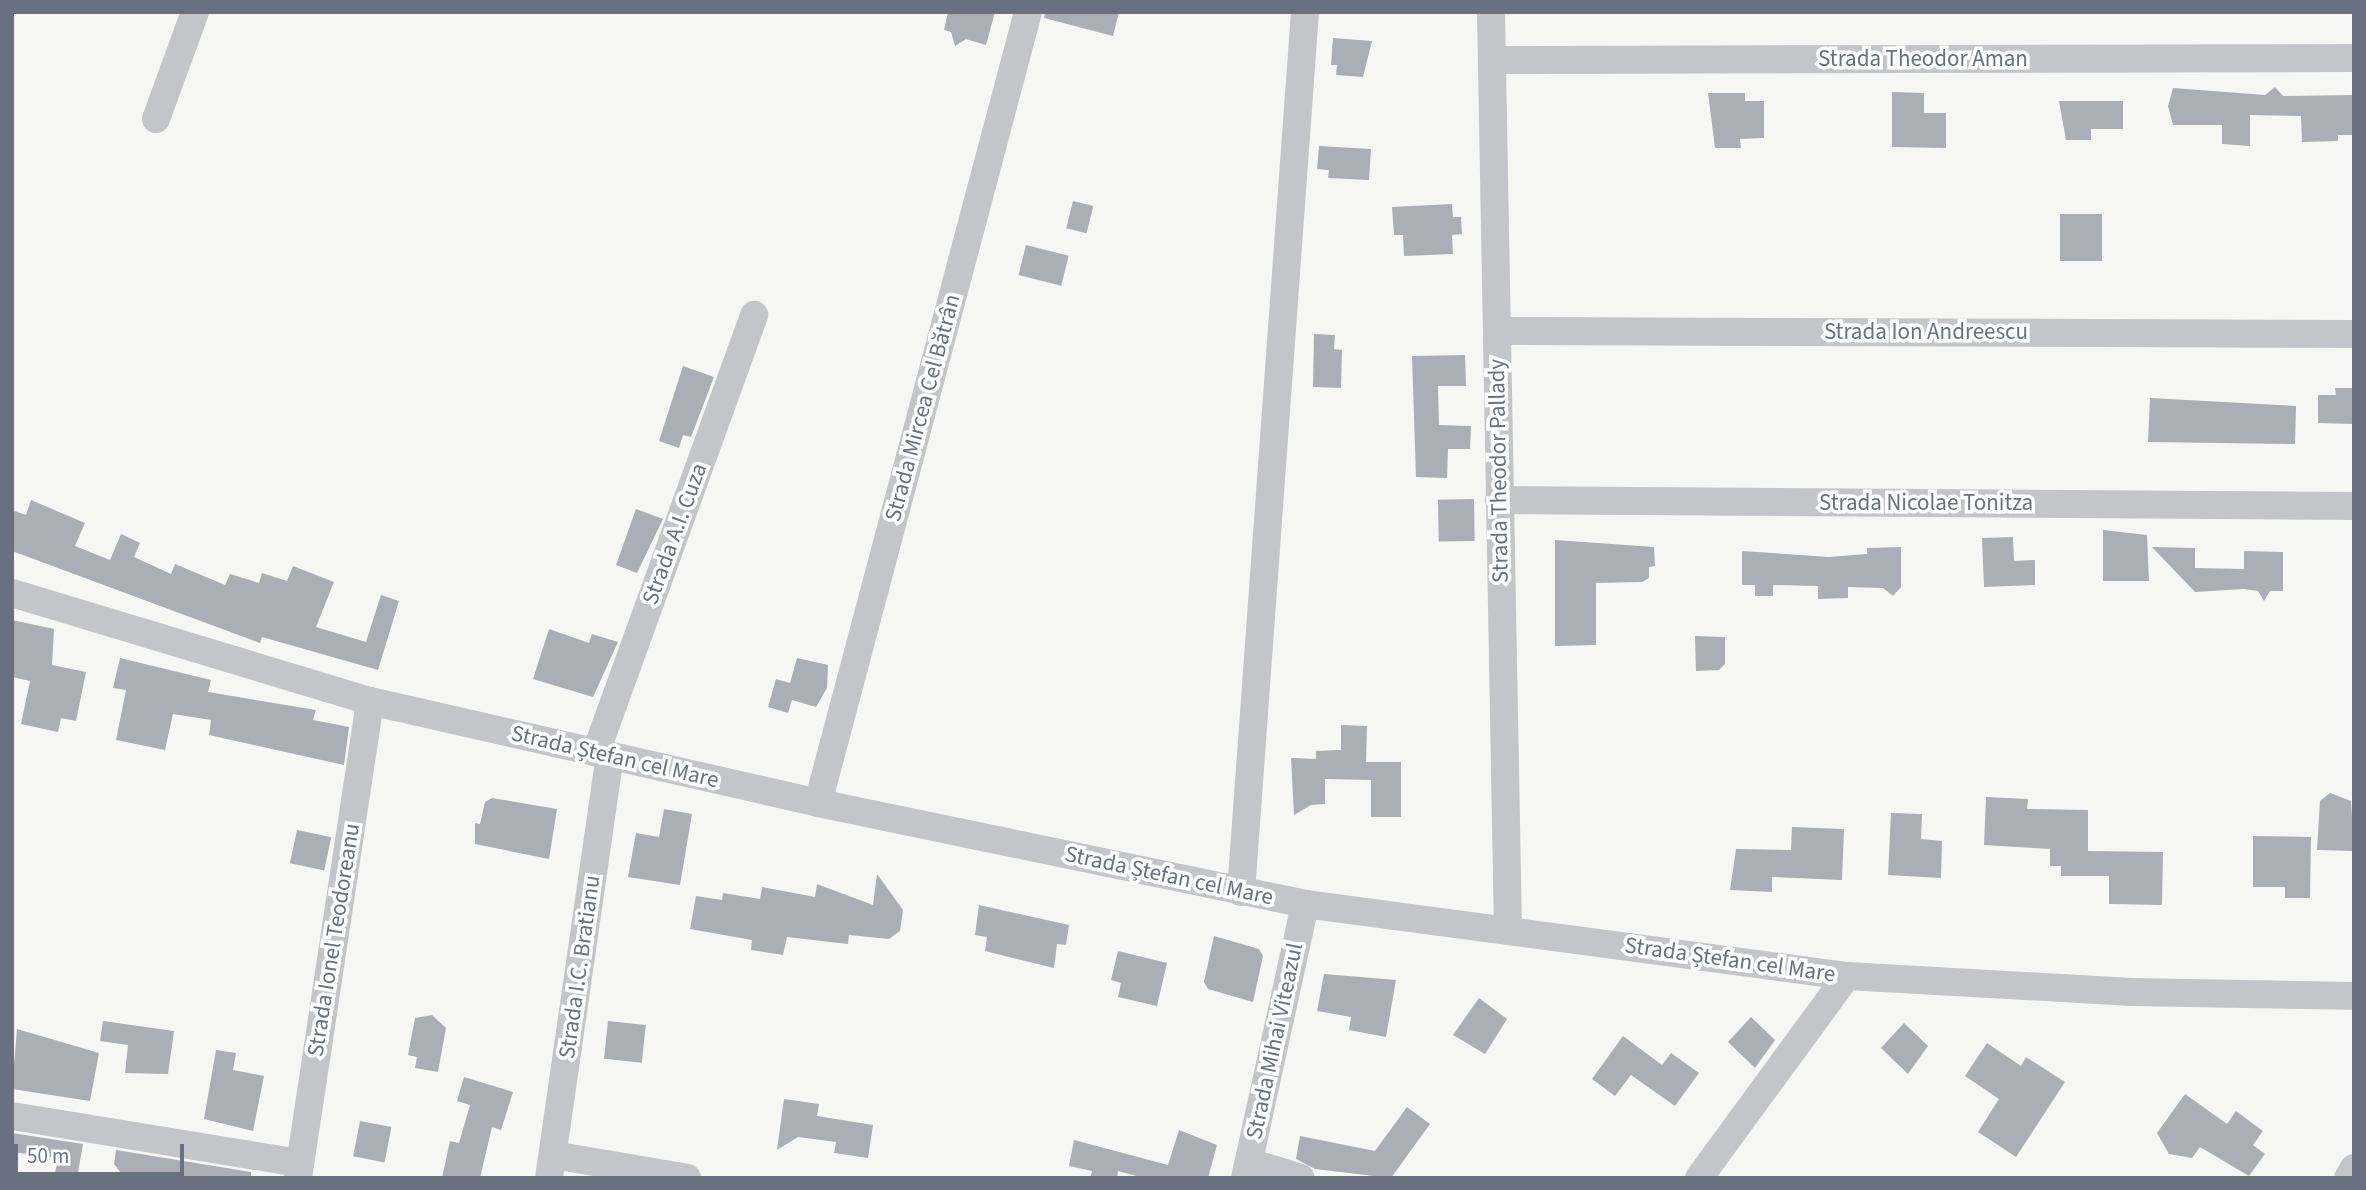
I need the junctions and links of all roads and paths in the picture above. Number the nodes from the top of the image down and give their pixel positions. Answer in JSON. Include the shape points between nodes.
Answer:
{"nodes":[{"id":1,"x":195,"y":12,"type":"edge"},
{"id":2,"x":1028,"y":12,"type":"edge"},
{"id":3,"x":1305,"y":12,"type":"edge"},
{"id":4,"x":1491,"y":12,"type":"edge"},
{"id":5,"x":2354,"y":58,"type":"edge"},
{"id":6,"x":1493,"y":60,"type":"junction"},
{"id":7,"x":156,"y":119,"type":"dead end"},
{"id":8,"x":754,"y":315,"type":"dead end"},
{"id":9,"x":1498,"y":331,"type":"junction"},
{"id":10,"x":2354,"y":334,"type":"edge"},
{"id":11,"x":1499,"y":500,"type":"junction"},
{"id":12,"x":2354,"y":506,"type":"edge"},
{"id":13,"x":12,"y":593,"type":"edge"},
{"id":14,"x":370,"y":701,"type":"junction"},
{"id":15,"x":603,"y":755,"type":"junction"},
{"id":16,"x":818,"y":803,"type":"junction"},
{"id":17,"x":1241,"y":892,"type":"junction"},
{"id":18,"x":1305,"y":904,"type":"junction"},
{"id":19,"x":1508,"y":929,"type":"junction"},
{"id":20,"x":1847,"y":976,"type":"junction"},
{"id":21,"x":2354,"y":996,"type":"edge"},
{"id":22,"x":12,"y":1116,"type":"edge"},
{"id":23,"x":551,"y":1166,"type":"edge"},
{"id":24,"x":2354,"y":1168,"type":"edge"},
{"id":25,"x":299,"y":1170,"type":"edge"},
{"id":26,"x":1247,"y":1170,"type":"edge"},
{"id":27,"x":687,"y":1178,"type":"edge"},
{"id":28,"x":1301,"y":1178,"type":"edge"},
{"id":29,"x":1699,"y":1178,"type":"edge"},
{"id":30,"x":2348,"y":1178,"type":"edge"}],
"edges":[{"from":1,"to":7,"type":"street"},
{"from":2,"to":16,"type":"street","name":"Strada Mircea Cel Bătrân"},
{"from":3,"to":17,"type":"street"},
{"from":4,"to":6,"type":"street","name":"Strada Theodor Pallady"},
{"from":5,"to":6,"type":"street","name":"Strada Theodor Aman"},
{"from":6,"to":9,"type":"street","name":"Strada Theodor Pallady"},
{"from":8,"to":15,"type":"street","name":"Strada A.I. Cuza"},
{"from":9,"to":10,"type":"street","name":"Strada Ion Andreescu"},
{"from":9,"to":11,"type":"street","name":"Strada Theodor Pallady"},
{"from":11,"to":12,"type":"street","name":"Strada Nicolae Tonitza"},
{"from":11,"to":19,"type":"street","name":"Strada Theodor Pallady"},
{"from":13,"to":14,"type":"street","name":"Strada Ștefan cel Mare"},
{"from":14,"to":15,"type":"street","name":"Strada Ștefan cel Mare"},
{"from":14,"to":25,"type":"street","name":"Strada Ionel Teodoreanu"},
{"from":15,"to":16,"type":"street","name":"Strada Ștefan cel Mare"},
{"from":15,"to":23,"type":"street","name":"Strada I.C. Bratianu"},
{"from":16,"to":17,"type":"street","name":"Strada Ștefan cel Mare"},
{"from":17,"to":18,"type":"street","name":"Strada Ștefan cel Mare"},
{"from":18,"to":19,"type":"street","name":"Strada Ștefan cel Mare"},
{"from":18,"to":26,"type":"street","name":"Strada Mihai Viteazul"},
{"from":19,"to":20,"type":"street","name":"Strada Ștefan cel Mare"},
{"from":20,"to":21,"type":"street","name":"Strada Ștefan cel Mare","via":[[2132,992]]},
{"from":20,"to":29,"type":"street"},
{"from":22,"to":25,"type":"street"},
{"from":23,"to":27,"type":"street"},
{"from":24,"to":30,"type":"street"},
{"from":26,"to":28,"type":"street"}]}
